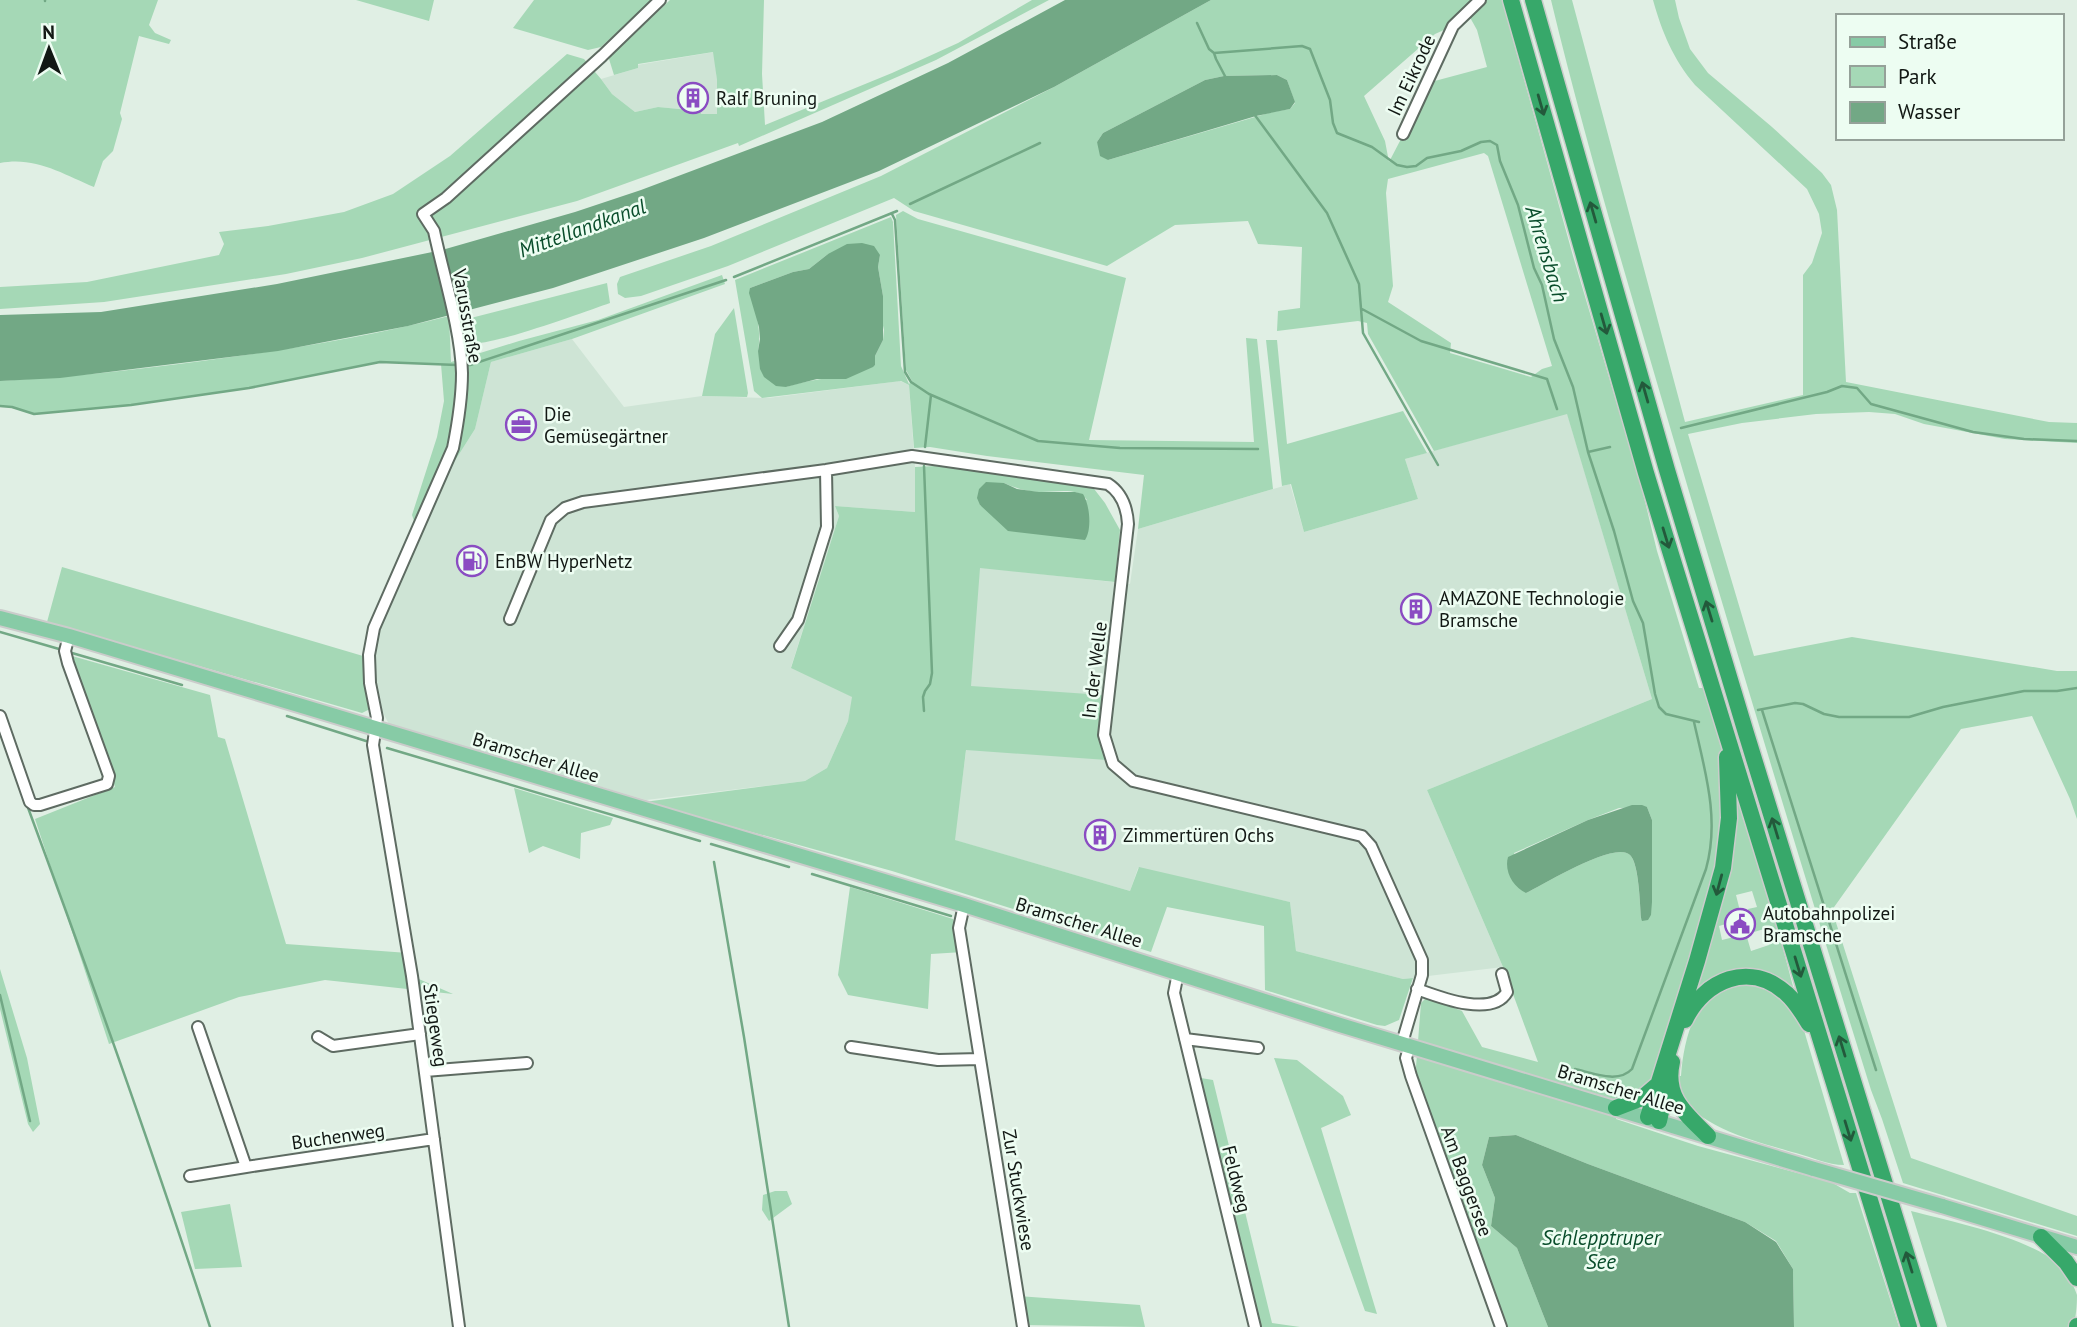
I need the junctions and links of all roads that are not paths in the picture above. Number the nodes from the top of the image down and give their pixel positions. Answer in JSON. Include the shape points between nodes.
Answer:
{"nodes":[{"id":1,"x":660,"y":0,"type":"edge"},
{"id":2,"x":1480,"y":0,"type":"edge"},
{"id":3,"x":1511,"y":0,"type":"edge"},
{"id":4,"x":1532,"y":0,"type":"edge"},
{"id":5,"x":1404,"y":134,"type":"dead end"},
{"id":6,"x":826,"y":470,"type":"junction"},
{"id":7,"x":0,"y":618,"type":"edge"},
{"id":8,"x":510,"y":619,"type":"dead end"},
{"id":9,"x":69,"y":636,"type":"junction"},
{"id":10,"x":780,"y":646,"type":"dead end"},
{"id":11,"x":0,"y":716,"type":"edge"},
{"id":12,"x":376,"y":729,"type":"junction"},
{"id":13,"x":1727,"y":737,"type":"junction"},
{"id":14,"x":964,"y":905,"type":"junction"},
{"id":15,"x":1178,"y":973,"type":"junction"},
{"id":16,"x":1503,"y":974,"type":"dead end"},
{"id":17,"x":1417,"y":989,"type":"junction"},
{"id":18,"x":198,"y":1027,"type":"dead end"},
{"id":19,"x":420,"y":1034,"type":"junction"},
{"id":20,"x":318,"y":1037,"type":"dead end"},
{"id":21,"x":1185,"y":1039,"type":"junction"},
{"id":22,"x":1821,"y":1042,"type":"junction"},
{"id":23,"x":1406,"y":1044,"type":"junction"},
{"id":24,"x":851,"y":1047,"type":"dead end"},
{"id":25,"x":1258,"y":1048,"type":"dead end"},
{"id":26,"x":980,"y":1059,"type":"junction"},
{"id":27,"x":527,"y":1063,"type":"dead end"},
{"id":28,"x":425,"y":1071,"type":"junction"},
{"id":29,"x":1663,"y":1080,"type":"junction"},
{"id":30,"x":1616,"y":1108,"type":"junction"},
{"id":31,"x":1653,"y":1119,"type":"junction"},
{"id":32,"x":1708,"y":1136,"type":"junction"},
{"id":33,"x":435,"y":1139,"type":"junction"},
{"id":34,"x":246,"y":1167,"type":"junction"},
{"id":35,"x":190,"y":1176,"type":"dead end"},
{"id":36,"x":2041,"y":1237,"type":"junction"},
{"id":37,"x":2077,"y":1247,"type":"edge"},
{"id":38,"x":2077,"y":1278,"type":"edge"},
{"id":39,"x":459,"y":1327,"type":"edge"},
{"id":40,"x":1023,"y":1327,"type":"edge"},
{"id":41,"x":1255,"y":1327,"type":"edge"},
{"id":42,"x":1501,"y":1327,"type":"edge"},
{"id":43,"x":1909,"y":1327,"type":"edge"},
{"id":44,"x":1929,"y":1327,"type":"edge"}],
"edges":[{"from":1,"to":12,"type":"street","name":"Varusstraße","via":[[446,198],[423,214],[434,231],[456,328],[462,372],[458,425],[453,448],[374,628],[370,683]]},
{"from":2,"to":5,"type":"street","name":"Im Eikrode","via":[[1453,26]]},
{"from":3,"to":13,"type":"highway","one_way":true},
{"from":44,"to":4,"type":"highway","one_way":true,"via":[[1667,470]]},
{"from":6,"to":8,"type":"street","name":"In der Welle","via":[[565,508],[551,520]]},
{"from":6,"to":10,"type":"street","via":[[827,527],[798,620]]},
{"from":6,"to":17,"type":"street","name":"In der Welle","via":[[912,456],[1108,484],[1116,489],[1128,509],[1128,524],[1104,734],[1113,764],[1133,781],[1362,836],[1371,846],[1422,960]]},
{"from":7,"to":9,"type":"main road","name":"Bramscher Allee"},
{"from":9,"to":11,"type":"street","via":[[68,663],[107,783],[34,805]]},
{"from":9,"to":12,"type":"main road","name":"Bramscher Allee"},
{"from":12,"to":14,"type":"main road","name":"Bramscher Allee"},
{"from":12,"to":19,"type":"street","name":"Stiegeweg","via":[[373,745]]},
{"from":13,"to":22,"type":"highway","one_way":true},
{"from":13,"to":29,"type":"highway","one_way":true,"via":[[1725,859]]},
{"from":14,"to":15,"type":"main road","name":"Bramscher Allee"},
{"from":14,"to":26,"type":"street","name":"Zur Stuckwiese","via":[[959,928]]},
{"from":15,"to":21,"type":"street","name":"Feldweg","via":[[1174,993]]},
{"from":15,"to":23,"type":"main road","name":"Bramscher Allee"},
{"from":16,"to":17,"type":"street","via":[[1507,992],[1493,1003],[1470,1005]]},
{"from":17,"to":23,"type":"street","name":"In der Welle"},
{"from":18,"to":34,"type":"street"},
{"from":19,"to":20,"type":"street","via":[[333,1046]]},
{"from":19,"to":28,"type":"street","name":"Stiegeweg"},
{"from":21,"to":25,"type":"street"},
{"from":21,"to":41,"type":"street","name":"Feldweg"},
{"from":22,"to":29,"type":"highway","via":[[1793,1000],[1777,986],[1756,978],[1730,979],[1713,985],[1692,1007]]},
{"from":22,"to":43,"type":"highway","one_way":true},
{"from":23,"to":30,"type":"main road","name":"Bramscher Allee"},
{"from":23,"to":42,"type":"street","name":"Am Baggersee","via":[[1411,1076]]},
{"from":24,"to":26,"type":"street","via":[[938,1060]]},
{"from":26,"to":40,"type":"street","name":"Zur Stuckwiese"},
{"from":27,"to":28,"type":"street"},
{"from":28,"to":33,"type":"street","name":"Stiegeweg"},
{"from":29,"to":30,"type":"highway","via":[[1642,1098]]},
{"from":29,"to":31,"type":"highway"},
{"from":29,"to":32,"type":"highway","via":[[1676,1102]]},
{"from":30,"to":31,"type":"main road","name":"Bramscher Allee"},
{"from":31,"to":32,"type":"main road","name":"Bramscher Allee"},
{"from":32,"to":36,"type":"main road","name":"Bramscher Allee","bridge":true},
{"from":33,"to":34,"type":"street","name":"Buchenweg"},
{"from":33,"to":39,"type":"street","name":"Stiegeweg"},
{"from":34,"to":35,"type":"street","name":"Buchenweg"},
{"from":36,"to":37,"type":"main road","name":"Bramscher Allee"},
{"from":36,"to":38,"type":"highway"}]}
